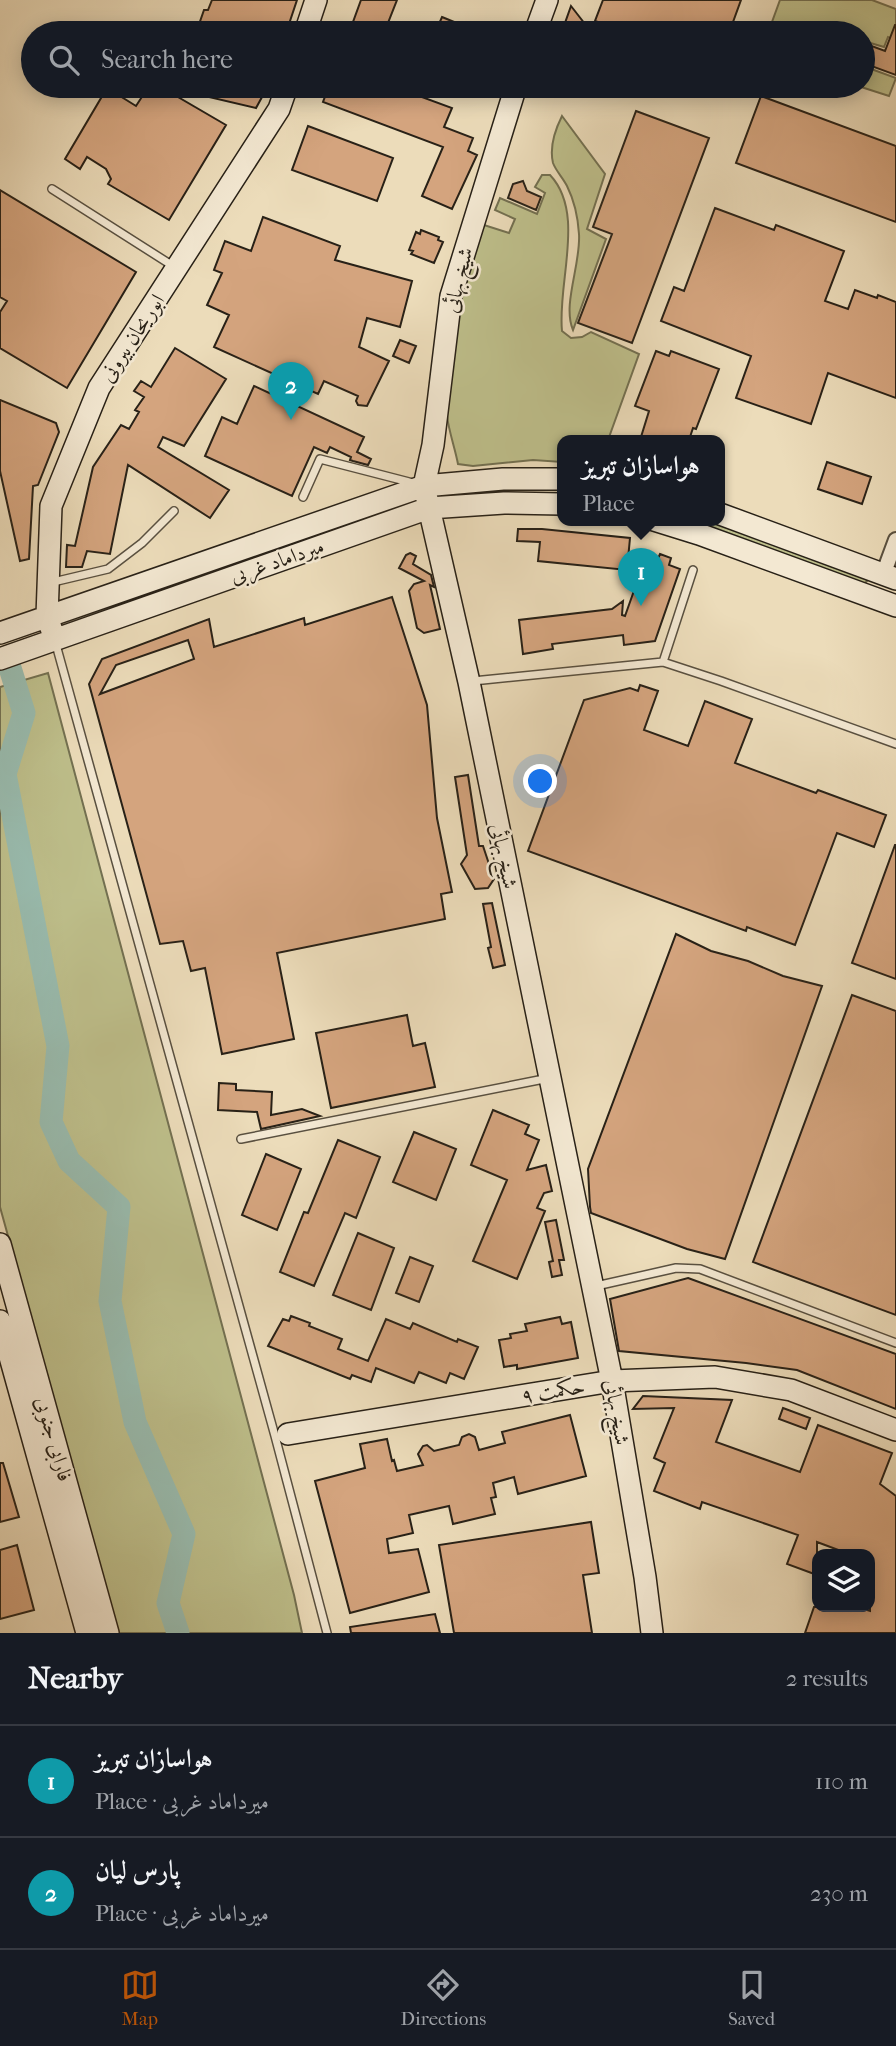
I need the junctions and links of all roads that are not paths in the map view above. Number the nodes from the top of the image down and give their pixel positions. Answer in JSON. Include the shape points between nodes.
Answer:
{"nodes":[{"id":1,"x":316,"y":0,"type":"edge"},
{"id":2,"x":547,"y":0,"type":"edge"},
{"id":3,"x":309,"y":21,"type":"edge"},
{"id":4,"x":539,"y":21,"type":"edge"},
{"id":5,"x":283,"y":98,"type":"edge"},
{"id":6,"x":512,"y":98,"type":"edge"},
{"id":7,"x":52,"y":189,"type":"dead end"},
{"id":8,"x":177,"y":268,"type":"junction"},
{"id":9,"x":557,"y":480,"type":"edge"},
{"id":10,"x":424,"y":486,"type":"junction"},
{"id":11,"x":303,"y":497,"type":"dead end"},
{"id":12,"x":557,"y":504,"type":"edge"},
{"id":13,"x":429,"y":508,"type":"junction"},
{"id":14,"x":174,"y":510,"type":"dead end"},
{"id":15,"x":725,"y":516,"type":"edge"},
{"id":16,"x":673,"y":526,"type":"edge"},
{"id":17,"x":896,"y":540,"type":"edge"},
{"id":18,"x":693,"y":570,"type":"dead end"},
{"id":19,"x":889,"y":577,"type":"edge"},
{"id":20,"x":49,"y":583,"type":"junction"},
{"id":21,"x":896,"y":606,"type":"edge"},
{"id":22,"x":47,"y":616,"type":"junction"},
{"id":23,"x":0,"y":633,"type":"edge"},
{"id":24,"x":55,"y":639,"type":"junction"},
{"id":25,"x":0,"y":659,"type":"edge"},
{"id":26,"x":663,"y":662,"type":"junction"},
{"id":27,"x":469,"y":682,"type":"junction"},
{"id":28,"x":896,"y":744,"type":"edge"},
{"id":29,"x":550,"y":1078,"type":"junction"},
{"id":30,"x":241,"y":1139,"type":"dead end"},
{"id":31,"x":0,"y":1244,"type":"edge"},
{"id":32,"x":592,"y":1287,"type":"junction"},
{"id":33,"x":0,"y":1321,"type":"edge"},
{"id":34,"x":896,"y":1343,"type":"edge"},
{"id":35,"x":612,"y":1381,"type":"junction"},
{"id":36,"x":896,"y":1430,"type":"edge"},
{"id":37,"x":288,"y":1434,"type":"dead end"},
{"id":38,"x":87,"y":1633,"type":"edge"},
{"id":39,"x":108,"y":1633,"type":"edge"},
{"id":40,"x":327,"y":1633,"type":"edge"},
{"id":41,"x":652,"y":1633,"type":"edge"}],
"edges":[{"from":1,"to":3,"type":"street"},
{"from":2,"to":4,"type":"street"},
{"from":5,"to":8,"type":"street","name":"ابوریحان بیرونی"},
{"from":6,"to":10,"type":"street","name":"شیخ بهائی","via":[[451,296]]},
{"from":7,"to":8,"type":"lane"},
{"from":8,"to":20,"type":"street","name":"ابوریحان بیرونی","via":[[99,388],[51,506]]},
{"from":9,"to":10,"type":"street","name":"میرداماد غربی"},
{"from":10,"to":11,"type":"lane","via":[[320,460]]},
{"from":10,"to":13,"type":"street","name":"شیخ بهائی"},
{"from":10,"to":22,"type":"street","name":"میرداماد غربی"},
{"from":12,"to":13,"type":"street","name":"میرداماد غربی"},
{"from":13,"to":24,"type":"street","name":"میرداماد غربی"},
{"from":13,"to":27,"type":"street","name":"شیخ بهائی"},
{"from":14,"to":20,"type":"lane","via":[[142,544],[108,569]]},
{"from":15,"to":19,"type":"street"},
{"from":16,"to":21,"type":"street"},
{"from":17,"to":19,"type":"street"},
{"from":18,"to":26,"type":"lane"},
{"from":20,"to":22,"type":"street","name":"ابوریحان بیرونی"},
{"from":22,"to":23,"type":"street","name":"میرداماد غربی"},
{"from":22,"to":24,"type":"street"},
{"from":24,"to":25,"type":"street","name":"میرداماد غربی"},
{"from":24,"to":40,"type":"lane"},
{"from":26,"to":27,"type":"lane"},
{"from":26,"to":28,"type":"lane"},
{"from":27,"to":29,"type":"street","name":"شیخ بهائی"},
{"from":29,"to":30,"type":"lane"},
{"from":29,"to":32,"type":"street","name":"شیخ بهائی"},
{"from":31,"to":39,"type":"street","name":"فارابی جنوبی"},
{"from":32,"to":34,"type":"lane","via":[[676,1268],[700,1269]]},
{"from":32,"to":35,"type":"street","name":"شیخ بهائی"},
{"from":33,"to":38,"type":"street","name":"فارابی جنوبی"},
{"from":35,"to":36,"type":"street","name":"حکمت ۹","via":[[715,1377],[791,1390]]},
{"from":35,"to":37,"type":"street","name":"حکمت ۹"},
{"from":35,"to":41,"type":"street","name":"شیخ بهائی"}]}
